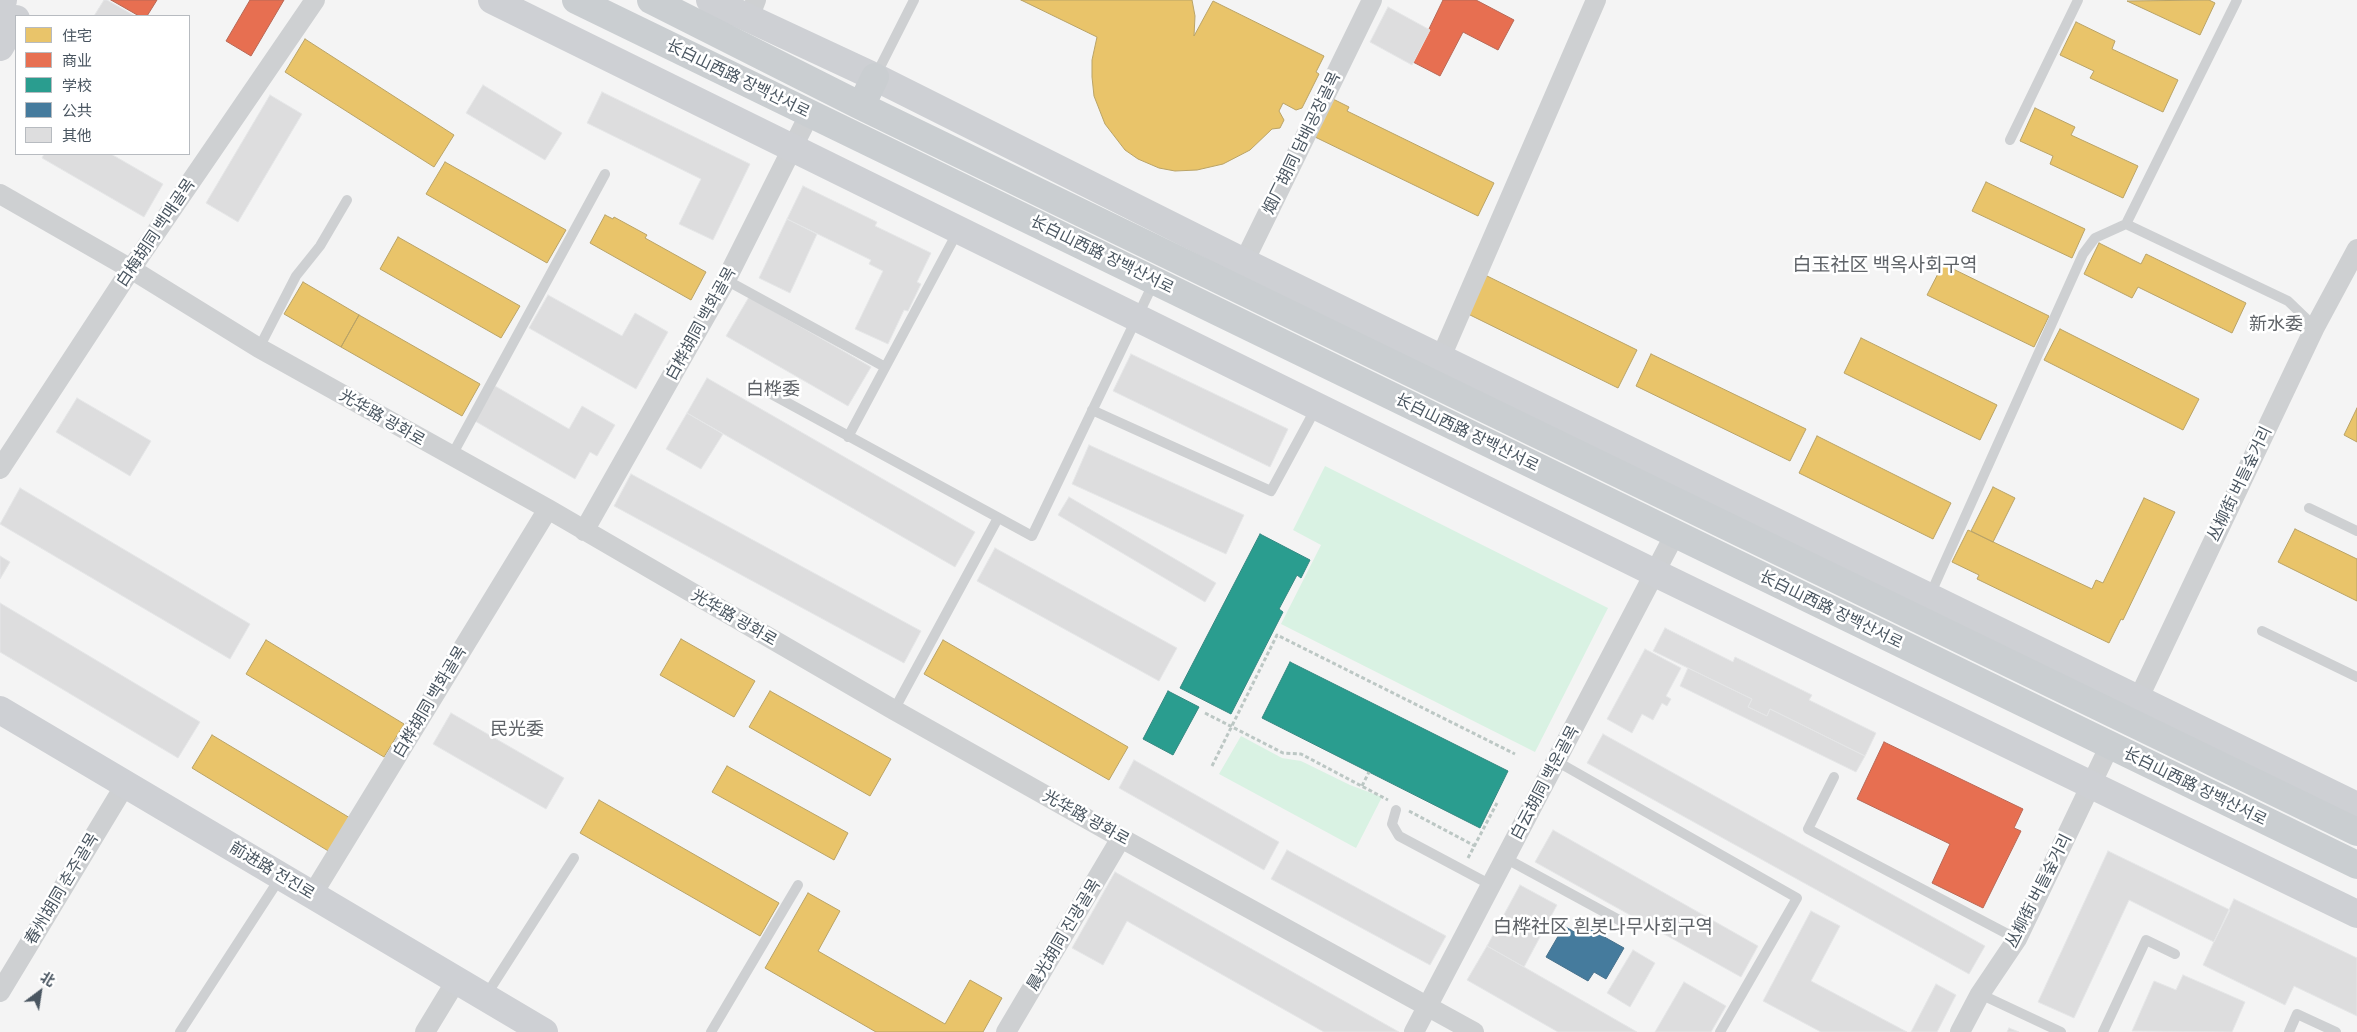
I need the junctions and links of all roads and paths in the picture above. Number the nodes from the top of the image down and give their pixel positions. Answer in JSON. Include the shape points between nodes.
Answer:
{"nodes":[{"id":1,"x":3,"y":0,"type":"edge"},
{"id":2,"x":27,"y":0,"type":"edge"},
{"id":3,"x":315,"y":0,"type":"edge"},
{"id":4,"x":492,"y":0,"type":"edge"},
{"id":5,"x":576,"y":0,"type":"edge"},
{"id":6,"x":651,"y":0,"type":"edge"},
{"id":7,"x":710,"y":0,"type":"edge"},
{"id":8,"x":914,"y":0,"type":"edge"},
{"id":9,"x":1372,"y":0,"type":"edge"},
{"id":10,"x":1596,"y":0,"type":"edge"},
{"id":11,"x":2078,"y":0,"type":"edge"},
{"id":12,"x":2237,"y":0,"type":"edge"},
{"id":13,"x":0,"y":5,"type":"edge"},
{"id":14,"x":752,"y":9,"type":"edge"},
{"id":15,"x":19,"y":15,"type":"edge"},
{"id":16,"x":15,"y":21,"type":"edge"},
{"id":17,"x":0,"y":47,"type":"edge"},
{"id":18,"x":875,"y":77,"type":"junction"},
{"id":19,"x":861,"y":106,"type":"junction"},
{"id":20,"x":810,"y":113,"type":"junction"},
{"id":21,"x":2010,"y":140,"type":"dead end"},
{"id":22,"x":793,"y":147,"type":"junction"},
{"id":23,"x":605,"y":174,"type":"dead end"},
{"id":24,"x":0,"y":194,"type":"edge"},
{"id":25,"x":347,"y":200,"type":"dead end"},
{"id":26,"x":2126,"y":224,"type":"junction"},
{"id":27,"x":959,"y":230,"type":"junction"},
{"id":28,"x":2357,"y":249,"type":"edge"},
{"id":29,"x":131,"y":269,"type":"junction"},
{"id":30,"x":1238,"y":274,"type":"junction"},
{"id":31,"x":726,"y":280,"type":"junction"},
{"id":32,"x":1154,"y":281,"type":"junction"},
{"id":33,"x":1136,"y":317,"type":"junction"},
{"id":34,"x":2315,"y":328,"type":"junction"},
{"id":35,"x":259,"y":348,"type":"junction"},
{"id":36,"x":1441,"y":357,"type":"junction"},
{"id":37,"x":885,"y":367,"type":"junction"},
{"id":38,"x":764,"y":390,"type":"dead end"},
{"id":39,"x":1317,"y":406,"type":"junction"},
{"id":40,"x":1092,"y":410,"type":"junction"},
{"id":41,"x":848,"y":437,"type":"junction"},
{"id":42,"x":451,"y":457,"type":"junction"},
{"id":43,"x":0,"y":469,"type":"edge"},
{"id":44,"x":2309,"y":508,"type":"dead end"},
{"id":45,"x":548,"y":509,"type":"junction"},
{"id":46,"x":998,"y":518,"type":"junction"},
{"id":47,"x":584,"y":531,"type":"junction"},
{"id":48,"x":2357,"y":531,"type":"edge"},
{"id":49,"x":1676,"y":534,"type":"junction"},
{"id":50,"x":1655,"y":573,"type":"junction"},
{"id":51,"x":1930,"y":595,"type":"junction"},
{"id":52,"x":2262,"y":631,"type":"dead end"},
{"id":53,"x":2357,"y":677,"type":"edge"},
{"id":54,"x":0,"y":710,"type":"edge"},
{"id":55,"x":894,"y":710,"type":"junction"},
{"id":56,"x":2133,"y":711,"type":"junction"},
{"id":57,"x":1204,"y":713,"type":"dead end"},
{"id":58,"x":1231,"y":726,"type":"junction"},
{"id":59,"x":2110,"y":746,"type":"junction"},
{"id":60,"x":1515,"y":754,"type":"dead end"},
{"id":61,"x":1556,"y":761,"type":"junction"},
{"id":62,"x":1212,"y":766,"type":"dead end"},
{"id":63,"x":1369,"y":772,"type":"dead end"},
{"id":64,"x":1834,"y":777,"type":"dead end"},
{"id":65,"x":125,"y":785,"type":"junction"},
{"id":66,"x":2091,"y":785,"type":"junction"},
{"id":67,"x":1362,"y":786,"type":"junction"},
{"id":68,"x":1497,"y":804,"type":"dead end"},
{"id":69,"x":2357,"y":806,"type":"edge"},
{"id":70,"x":1399,"y":808,"type":"junction"},
{"id":71,"x":2357,"y":832,"type":"edge"},
{"id":72,"x":1121,"y":838,"type":"junction"},
{"id":73,"x":1475,"y":846,"type":"junction"},
{"id":74,"x":574,"y":858,"type":"dead end"},
{"id":75,"x":1505,"y":858,"type":"junction"},
{"id":76,"x":2357,"y":865,"type":"edge"},
{"id":77,"x":1462,"y":870,"type":"junction"},
{"id":78,"x":281,"y":877,"type":"junction"},
{"id":79,"x":798,"y":885,"type":"dead end"},
{"id":80,"x":1491,"y":885,"type":"junction"},
{"id":81,"x":312,"y":896,"type":"junction"},
{"id":82,"x":2357,"y":914,"type":"edge"},
{"id":83,"x":1619,"y":920,"type":"dead end"},
{"id":84,"x":2017,"y":939,"type":"junction"},
{"id":85,"x":2176,"y":954,"type":"dead end"},
{"id":86,"x":456,"y":981,"type":"junction"},
{"id":87,"x":0,"y":992,"type":"edge"},
{"id":88,"x":1980,"y":994,"type":"junction"},
{"id":89,"x":485,"y":998,"type":"junction"},
{"id":90,"x":1427,"y":1005,"type":"junction"},
{"id":91,"x":180,"y":1032,"type":"edge"},
{"id":92,"x":425,"y":1032,"type":"edge"},
{"id":93,"x":544,"y":1032,"type":"edge"},
{"id":94,"x":711,"y":1032,"type":"edge"},
{"id":95,"x":1006,"y":1032,"type":"edge"},
{"id":96,"x":1414,"y":1032,"type":"edge"},
{"id":97,"x":1474,"y":1032,"type":"edge"},
{"id":98,"x":1720,"y":1032,"type":"edge"},
{"id":99,"x":1960,"y":1032,"type":"edge"},
{"id":100,"x":2061,"y":1032,"type":"edge"},
{"id":101,"x":2103,"y":1032,"type":"edge"},
{"id":102,"x":2288,"y":1032,"type":"edge"},
{"id":103,"x":2336,"y":1032,"type":"edge"}],
"edges":[{"from":1,"to":13,"type":"street"},
{"from":2,"to":15,"type":"street"},
{"from":3,"to":29,"type":"street","name":"白梅胡同 백매골목"},
{"from":4,"to":22,"type":"street"},
{"from":5,"to":20,"type":"main road","name":"长白山西路 장백산서로"},
{"from":6,"to":19,"type":"main road","name":"长白山西路 장백산서로"},
{"from":7,"to":14,"type":"street"},
{"from":8,"to":18,"type":"lane"},
{"from":9,"to":30,"type":"street","name":"烟厂胡同 담배공장골목"},
{"from":10,"to":36,"type":"street"},
{"from":11,"to":21,"type":"lane"},
{"from":12,"to":26,"type":"lane"},
{"from":14,"to":18,"type":"street"},
{"from":16,"to":17,"type":"street"},
{"from":18,"to":19,"type":"main road"},
{"from":18,"to":30,"type":"street"},
{"from":19,"to":30,"type":"main road","name":"长白山西路 장백산서로"},
{"from":20,"to":22,"type":"street","name":"白桦胡同 백화골목"},
{"from":20,"to":32,"type":"main road","name":"长白山西路 장백산서로"},
{"from":22,"to":27,"type":"street"},
{"from":22,"to":31,"type":"street","name":"白桦胡同 백화골목"},
{"from":23,"to":42,"type":"lane"},
{"from":24,"to":29,"type":"street","name":"光华路 광화로"},
{"from":25,"to":35,"type":"lane","via":[[320,246],[296,276]]},
{"from":26,"to":34,"type":"lane","via":[[2288,301]]},
{"from":26,"to":51,"type":"lane","via":[[2095,238],[2083,254]]},
{"from":27,"to":33,"type":"street"},
{"from":27,"to":37,"type":"lane"},
{"from":28,"to":34,"type":"street","name":"丛柳街 버들숲거리"},
{"from":29,"to":35,"type":"street","name":"光华路 광화로"},
{"from":29,"to":43,"type":"street","name":"白梅胡同 백매골목"},
{"from":30,"to":36,"type":"street"},
{"from":30,"to":56,"type":"main road","name":"长白山西路 장백산서로"},
{"from":31,"to":37,"type":"lane"},
{"from":31,"to":47,"type":"street","name":"白桦胡同 백화골목"},
{"from":32,"to":33,"type":"lane"},
{"from":32,"to":49,"type":"main road","name":"长白山西路 장백산서로"},
{"from":33,"to":39,"type":"street"},
{"from":33,"to":40,"type":"lane"},
{"from":34,"to":56,"type":"street","name":"丛柳街 버들숲거리"},
{"from":35,"to":42,"type":"street","name":"光华路 광화로"},
{"from":36,"to":51,"type":"street"},
{"from":37,"to":41,"type":"lane"},
{"from":38,"to":41,"type":"lane"},
{"from":39,"to":40,"type":"lane","via":[[1271,491]]},
{"from":39,"to":50,"type":"street"},
{"from":40,"to":46,"type":"lane","via":[[1032,536]]},
{"from":41,"to":46,"type":"lane"},
{"from":42,"to":45,"type":"street","name":"光华路 광화로"},
{"from":44,"to":48,"type":"lane"},
{"from":45,"to":47,"type":"street","name":"光华路 광화로"},
{"from":45,"to":81,"type":"street","name":"白桦胡同 백화골목"},
{"from":46,"to":55,"type":"lane"},
{"from":47,"to":55,"type":"street","name":"光华路 광화로"},
{"from":49,"to":50,"type":"street","name":"白云胡同 백운골목"},
{"from":49,"to":59,"type":"main road","name":"长白山西路 장백산서로"},
{"from":50,"to":61,"type":"street","name":"白云胡同 백운골목"},
{"from":50,"to":66,"type":"street"},
{"from":51,"to":56,"type":"street"},
{"from":52,"to":53,"type":"lane"},
{"from":54,"to":65,"type":"street","name":"前进路 전진로"},
{"from":55,"to":72,"type":"street","name":"光华路 광화로"},
{"from":56,"to":69,"type":"street"},
{"from":56,"to":71,"type":"main road","name":"长白山西路 장백산서로"},
{"from":57,"to":58,"type":"path"},
{"from":58,"to":60,"type":"path","via":[[1278,635]]},
{"from":58,"to":62,"type":"path"},
{"from":58,"to":67,"type":"path","via":[[1283,752],[1301,754]]},
{"from":59,"to":66,"type":"street","name":"丛柳街 버들숲거리"},
{"from":59,"to":76,"type":"main road","name":"长白山西路 장백산서로"},
{"from":61,"to":75,"type":"street","name":"白云胡同 백운골목"},
{"from":61,"to":98,"type":"lane","via":[[1797,898]]},
{"from":63,"to":67,"type":"path"},
{"from":64,"to":84,"type":"lane","via":[[1808,829]]},
{"from":65,"to":78,"type":"street","name":"前进路 전진로"},
{"from":65,"to":87,"type":"street","name":"春州胡同 춘주골목"},
{"from":66,"to":82,"type":"street"},
{"from":66,"to":84,"type":"street","name":"丛柳街 버들숲거리"},
{"from":67,"to":70,"type":"path"},
{"from":68,"to":73,"type":"path"},
{"from":70,"to":73,"type":"path"},
{"from":70,"to":77,"type":"lane","via":[[1392,824],[1399,836]]},
{"from":72,"to":90,"type":"street","name":"光华路 광화로"},
{"from":72,"to":95,"type":"street","name":"晨光胡同 진광골목"},
{"from":73,"to":77,"type":"path"},
{"from":74,"to":89,"type":"lane"},
{"from":75,"to":80,"type":"street","name":"白云胡同 백운골목"},
{"from":75,"to":83,"type":"lane"},
{"from":77,"to":80,"type":"lane"},
{"from":78,"to":81,"type":"street","name":"前进路 전진로"},
{"from":78,"to":91,"type":"lane"},
{"from":79,"to":94,"type":"lane"},
{"from":80,"to":90,"type":"street","name":"白云胡同 백운골목"},
{"from":81,"to":86,"type":"street","name":"前进路 전진로"},
{"from":84,"to":88,"type":"street","name":"丛柳街 버들숲거리"},
{"from":85,"to":101,"type":"lane","via":[[2146,940]]},
{"from":86,"to":89,"type":"street","name":"前进路 전진로"},
{"from":86,"to":92,"type":"street"},
{"from":88,"to":99,"type":"street","name":"丛柳街 버들숲거리"},
{"from":88,"to":100,"type":"lane"},
{"from":89,"to":93,"type":"street","name":"前进路 전진로"},
{"from":90,"to":96,"type":"street","name":"白云胡同 백운골목"},
{"from":90,"to":97,"type":"street","name":"光华路 광화로"},
{"from":102,"to":103,"type":"lane","via":[[2297,1014]]}]}
